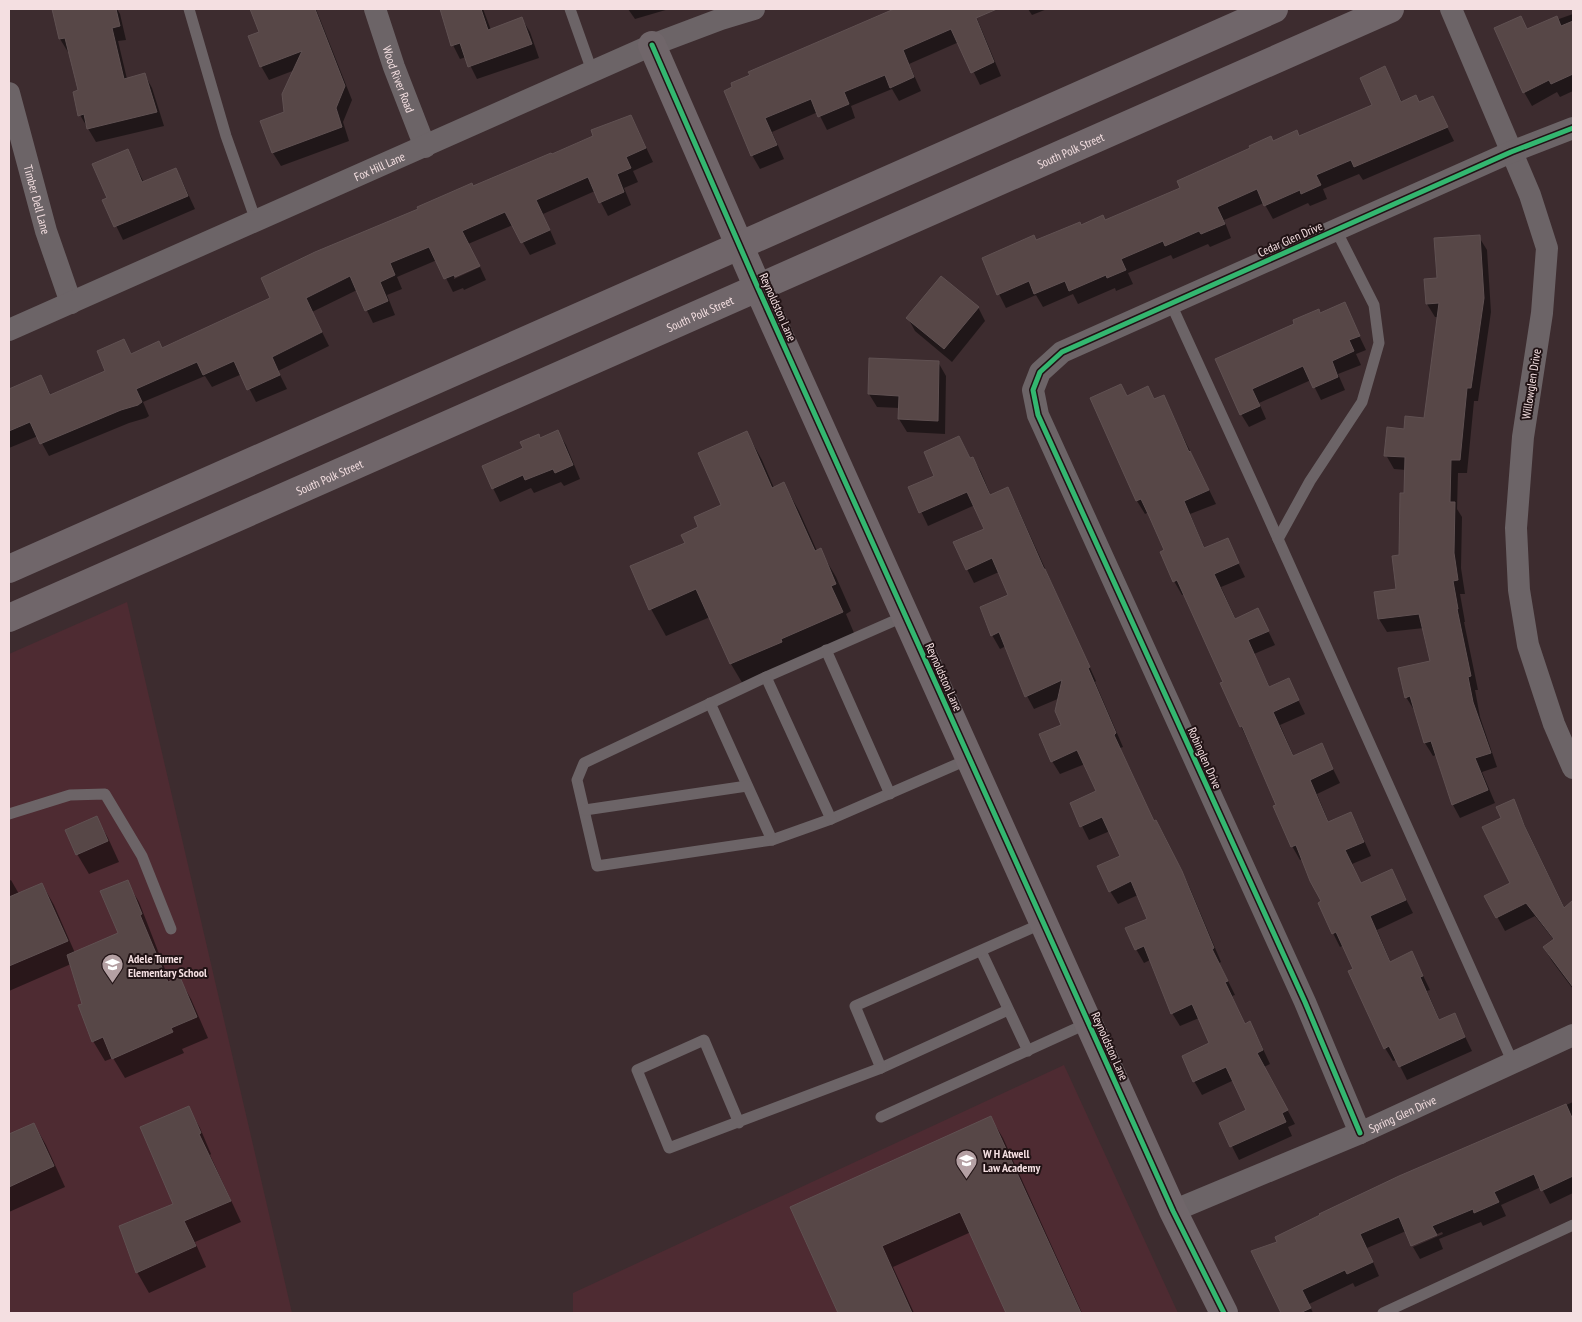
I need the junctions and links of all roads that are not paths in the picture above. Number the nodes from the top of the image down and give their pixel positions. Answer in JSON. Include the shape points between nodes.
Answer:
{"nodes":[{"id":1,"x":189,"y":9,"type":"edge"},
{"id":2,"x":375,"y":9,"type":"edge"},
{"id":3,"x":570,"y":9,"type":"edge"},
{"id":4,"x":754,"y":9,"type":"edge"},
{"id":5,"x":1274,"y":9,"type":"edge"},
{"id":6,"x":1390,"y":9,"type":"edge"},
{"id":7,"x":1451,"y":9,"type":"edge"},
{"id":8,"x":652,"y":45,"type":"junction"},
{"id":9,"x":592,"y":71,"type":"junction"},
{"id":10,"x":9,"y":93,"type":"edge"},
{"id":11,"x":1573,"y":128,"type":"edge"},
{"id":12,"x":425,"y":146,"type":"junction"},
{"id":13,"x":1511,"y":152,"type":"junction"},
{"id":14,"x":256,"y":221,"type":"junction"},
{"id":15,"x":1336,"y":230,"type":"junction"},
{"id":16,"x":739,"y":246,"type":"junction"},
{"id":17,"x":758,"y":288,"type":"junction"},
{"id":18,"x":72,"y":303,"type":"junction"},
{"id":19,"x":1171,"y":304,"type":"junction"},
{"id":20,"x":9,"y":330,"type":"edge"},
{"id":21,"x":1033,"y":390,"type":"joint"},
{"id":22,"x":1278,"y":539,"type":"junction"},
{"id":23,"x":9,"y":569,"type":"edge"},
{"id":24,"x":905,"y":615,"type":"junction"},
{"id":25,"x":9,"y":618,"type":"edge"},
{"id":26,"x":826,"y":650,"type":"junction"},
{"id":27,"x":766,"y":677,"type":"junction"},
{"id":28,"x":710,"y":703,"type":"junction"},
{"id":29,"x":970,"y":759,"type":"junction"},
{"id":30,"x":1573,"y":768,"type":"edge"},
{"id":31,"x":747,"y":786,"type":"junction"},
{"id":32,"x":890,"y":794,"type":"junction"},
{"id":33,"x":584,"y":810,"type":"junction"},
{"id":34,"x":9,"y":814,"type":"edge"},
{"id":35,"x":831,"y":819,"type":"junction"},
{"id":36,"x":772,"y":840,"type":"junction"},
{"id":37,"x":1043,"y":923,"type":"junction"},
{"id":38,"x":171,"y":929,"type":"dead end"},
{"id":39,"x":981,"y":951,"type":"junction"},
{"id":40,"x":1008,"y":1010,"type":"junction"},
{"id":41,"x":1088,"y":1023,"type":"junction"},
{"id":42,"x":1573,"y":1035,"type":"edge"},
{"id":43,"x":1028,"y":1050,"type":"junction"},
{"id":44,"x":1513,"y":1063,"type":"junction"},
{"id":45,"x":882,"y":1068,"type":"junction"},
{"id":46,"x":881,"y":1117,"type":"dead end"},
{"id":47,"x":739,"y":1123,"type":"junction"},
{"id":48,"x":1360,"y":1133,"type":"junction"},
{"id":49,"x":1172,"y":1211,"type":"junction"},
{"id":50,"x":1573,"y":1225,"type":"edge"},
{"id":51,"x":1224,"y":1313,"type":"edge"},
{"id":52,"x":1382,"y":1313,"type":"edge"}],
"edges":[{"from":1,"to":14,"type":"lane","via":[[226,136]]},
{"from":2,"to":12,"type":"street","name":"Wood River Road"},
{"from":3,"to":9,"type":"lane"},
{"from":4,"to":8,"type":"street","name":"Fox Hill Lane"},
{"from":5,"to":16,"type":"main road"},
{"from":6,"to":17,"type":"main road","name":"South Polk Street"},
{"from":7,"to":13,"type":"street","name":"Willowglen Drive"},
{"from":8,"to":9,"type":"street","name":"Fox Hill Lane"},
{"from":8,"to":16,"type":"main road","name":"Reynoldston Lane"},
{"from":9,"to":12,"type":"street","name":"Fox Hill Lane"},
{"from":10,"to":18,"type":"street","name":"Timber Dell Lane","via":[[46,232]]},
{"from":11,"to":13,"type":"street","name":"Cedar Glen Drive"},
{"from":12,"to":14,"type":"street","name":"Fox Hill Lane"},
{"from":13,"to":15,"type":"street","name":"Cedar Glen Drive"},
{"from":13,"to":30,"type":"street","name":"Willowglen Drive","via":[[1547,248],[1542,313],[1522,446],[1516,528],[1519,590],[1528,645],[1554,724]]},
{"from":14,"to":18,"type":"street","name":"Fox Hill Lane"},
{"from":15,"to":19,"type":"street","name":"Cedar Glen Drive"},
{"from":15,"to":22,"type":"lane","via":[[1374,306],[1379,343],[1362,402],[1310,481]]},
{"from":16,"to":17,"type":"main road","name":"Reynoldston Lane"},
{"from":16,"to":23,"type":"main road"},
{"from":17,"to":24,"type":"main road","name":"Reynoldston Lane"},
{"from":17,"to":25,"type":"main road","name":"South Polk Street"},
{"from":18,"to":20,"type":"street","name":"Fox Hill Lane"},
{"from":19,"to":21,"type":"street","name":"Cedar Glen Drive","via":[[1062,352],[1040,372]]},
{"from":19,"to":22,"type":"lane"},
{"from":21,"to":48,"type":"street","name":"Robinglen Drive","via":[[1038,415],[1301,992]]},
{"from":22,"to":44,"type":"lane"},
{"from":24,"to":26,"type":"lane"},
{"from":24,"to":29,"type":"main road","name":"Reynoldston Lane"},
{"from":26,"to":27,"type":"lane"},
{"from":26,"to":32,"type":"lane"},
{"from":27,"to":28,"type":"lane"},
{"from":27,"to":35,"type":"lane"},
{"from":28,"to":31,"type":"lane"},
{"from":28,"to":33,"type":"lane","via":[[584,762],[577,780]]},
{"from":29,"to":32,"type":"lane"},
{"from":29,"to":37,"type":"main road","name":"Reynoldston Lane"},
{"from":31,"to":33,"type":"lane"},
{"from":31,"to":36,"type":"lane"},
{"from":32,"to":35,"type":"lane"},
{"from":33,"to":36,"type":"lane","via":[[597,866]]},
{"from":34,"to":38,"type":"lane","via":[[70,795],[105,794],[142,856]]},
{"from":35,"to":36,"type":"lane"},
{"from":37,"to":39,"type":"lane"},
{"from":37,"to":41,"type":"main road","name":"Reynoldston Lane"},
{"from":39,"to":40,"type":"lane"},
{"from":39,"to":45,"type":"lane","via":[[855,1006]]},
{"from":40,"to":43,"type":"lane"},
{"from":40,"to":45,"type":"lane"},
{"from":41,"to":43,"type":"lane"},
{"from":41,"to":49,"type":"main road","name":"Reynoldston Lane"},
{"from":42,"to":44,"type":"street","name":"Spring Glen Drive"},
{"from":43,"to":46,"type":"lane"},
{"from":44,"to":48,"type":"street","name":"Spring Glen Drive"},
{"from":45,"to":47,"type":"lane"},
{"from":47,"to":47,"type":"lane","via":[[670,1148],[637,1070],[704,1040]]},
{"from":48,"to":49,"type":"street","name":"Spring Glen Drive"},
{"from":49,"to":51,"type":"main road","name":"Reynoldston Lane"},
{"from":50,"to":52,"type":"lane"}]}
